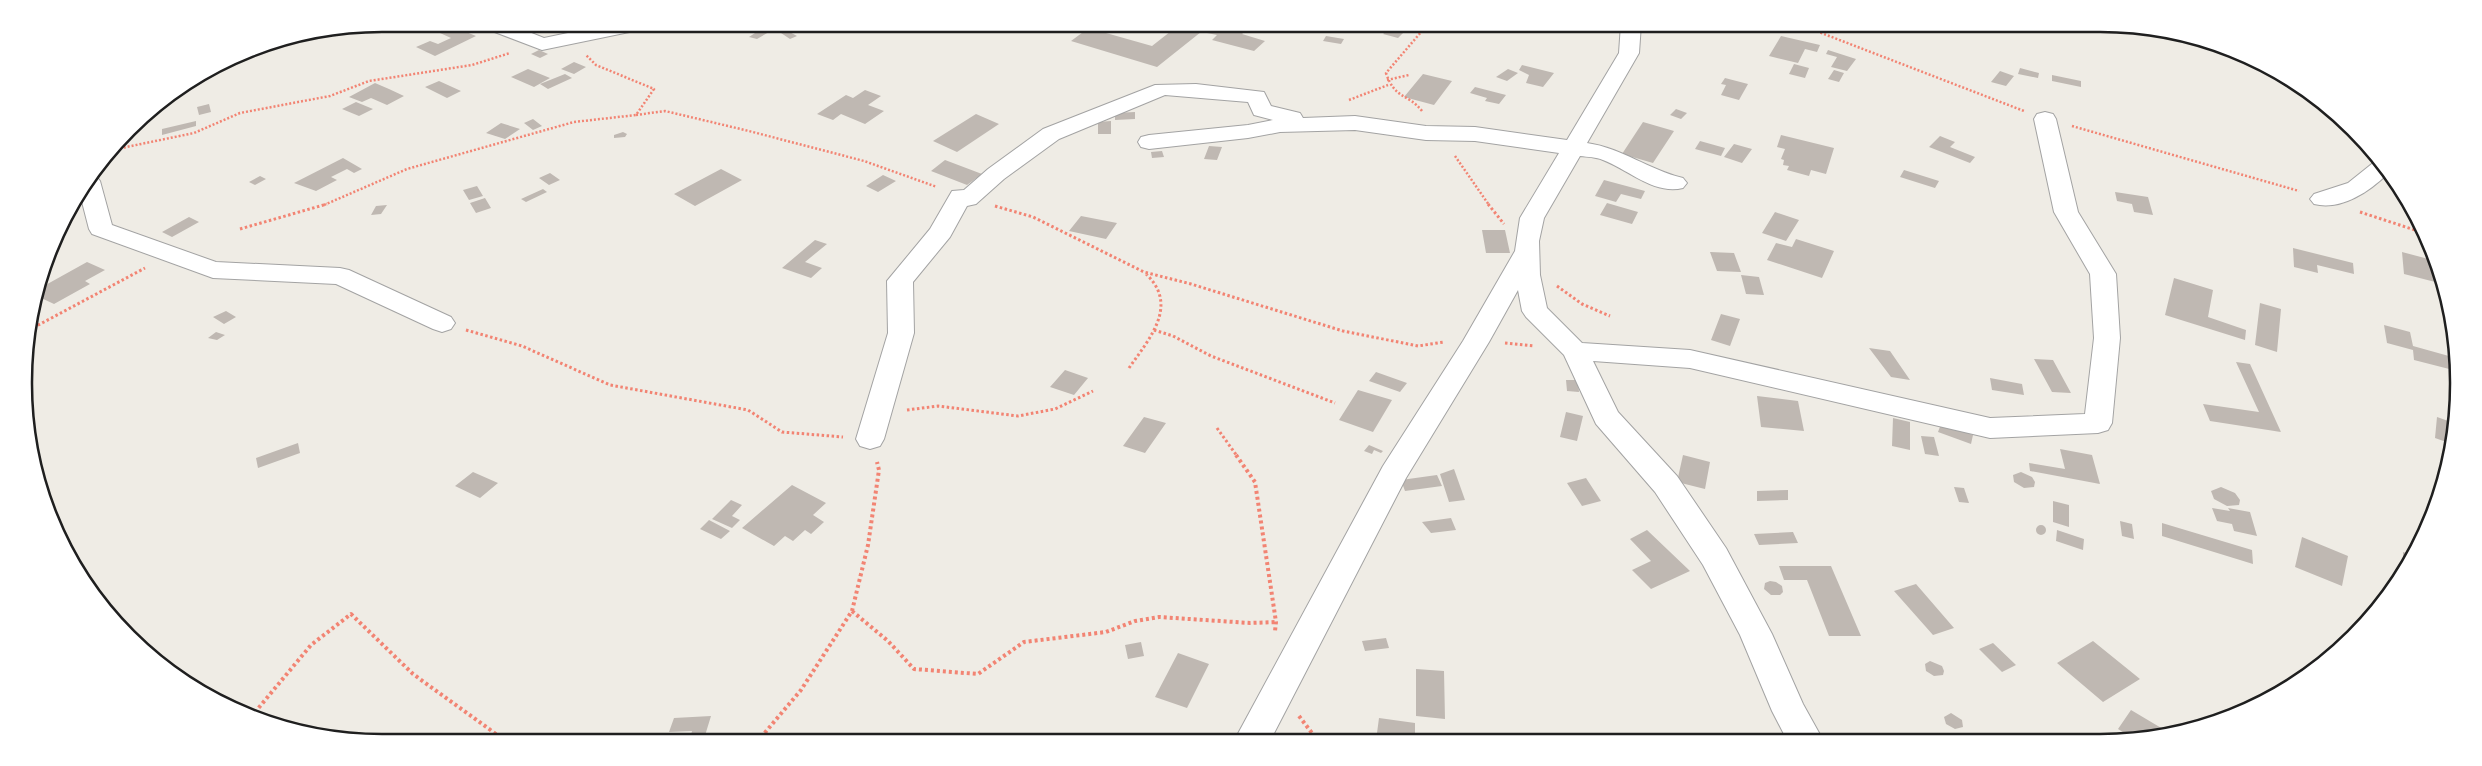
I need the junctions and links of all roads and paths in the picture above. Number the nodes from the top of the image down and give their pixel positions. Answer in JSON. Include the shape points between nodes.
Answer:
{"nodes":[{"id":1,"x":512,"y":32,"type":"edge"},
{"id":2,"x":600,"y":32,"type":"edge"},
{"id":3,"x":1630,"y":32,"type":"edge"},
{"id":4,"x":1819,"y":32,"type":"edge"},
{"id":5,"x":542,"y":44,"type":"junction"},
{"id":6,"x":585,"y":54,"type":"dead end"},
{"id":7,"x":1409,"y":75,"type":"dead end"},
{"id":8,"x":1387,"y":80,"type":"dead end"},
{"id":9,"x":636,"y":115,"type":"junction"},
{"id":10,"x":2045,"y":119,"type":"junction"},
{"id":11,"x":1280,"y":125,"type":"junction"},
{"id":12,"x":1149,"y":142,"type":"dead end"},
{"id":13,"x":123,"y":148,"type":"edge"},
{"id":14,"x":1572,"y":148,"type":"junction"},
{"id":15,"x":2378,"y":171,"type":"edge"},
{"id":16,"x":1674,"y":183,"type":"dead end"},
{"id":17,"x":91,"y":190,"type":"edge"},
{"id":18,"x":964,"y":198,"type":"junction"},
{"id":19,"x":2322,"y":199,"type":"junction"},
{"id":20,"x":240,"y":229,"type":"dead end"},
{"id":21,"x":2414,"y":230,"type":"edge"},
{"id":22,"x":169,"y":255,"type":"junction"},
{"id":23,"x":1527,"y":255,"type":"junction"},
{"id":24,"x":1144,"y":272,"type":"junction"},
{"id":25,"x":1610,"y":316,"type":"dead end"},
{"id":26,"x":442,"y":323,"type":"joint"},
{"id":27,"x":37,"y":326,"type":"edge"},
{"id":28,"x":1154,"y":330,"type":"junction"},
{"id":29,"x":1476,"y":342,"type":"junction"},
{"id":30,"x":1575,"y":351,"type":"junction"},
{"id":31,"x":1129,"y":368,"type":"dead end"},
{"id":32,"x":1093,"y":391,"type":"dead end"},
{"id":33,"x":1335,"y":404,"type":"dead end"},
{"id":34,"x":1217,"y":428,"type":"dead end"},
{"id":35,"x":873,"y":429,"type":"junction"},
{"id":36,"x":852,"y":610,"type":"junction"},
{"id":37,"x":256,"y":710,"type":"edge"},
{"id":38,"x":496,"y":734,"type":"edge"},
{"id":39,"x":763,"y":734,"type":"edge"},
{"id":40,"x":1256,"y":734,"type":"edge"},
{"id":41,"x":1802,"y":734,"type":"edge"}],
"edges":[{"from":1,"to":5,"type":"street"},
{"from":2,"to":5,"type":"street"},
{"from":3,"to":14,"type":"street","via":[[1629,53]]},
{"from":4,"to":10,"type":"path"},
{"from":5,"to":13,"type":"path","via":[[472,64],[369,81],[330,96],[240,113],[194,133]]},
{"from":6,"to":9,"type":"path","via":[[596,65],[654,89]]},
{"from":7,"to":8,"type":"path"},
{"from":9,"to":18,"type":"path","via":[[665,111],[749,131],[864,161]]},
{"from":9,"to":20,"type":"path","via":[[574,122],[462,153],[407,169],[319,208]]},
{"from":10,"to":19,"type":"path"},
{"from":10,"to":30,"type":"street","via":[[2066,212],[2103,274],[2107,338],[2098,423],[1990,428],[1690,360]]},
{"from":11,"to":12,"type":"street","via":[[1250,132],[1178,135]]},
{"from":11,"to":14,"type":"street","via":[[1355,123],[1426,133],[1475,134]]},
{"from":11,"to":18,"type":"street","via":[[1292,118],[1262,110],[1256,98],[1162,89],[1051,134]]},
{"from":14,"to":16,"type":"street","via":[[1617,156],[1660,182]]},
{"from":14,"to":23,"type":"street","via":[[1532,218]]},
{"from":15,"to":19,"type":"street","via":[[2367,183],[2344,195]]},
{"from":17,"to":22,"type":"street","via":[[101,229]]},
{"from":18,"to":24,"type":"path","via":[[1032,217]]},
{"from":18,"to":35,"type":"street","via":[[942,232],[900,281],[901,333]]},
{"from":19,"to":21,"type":"path"},
{"from":22,"to":26,"type":"street","via":[[213,270],[340,276]]},
{"from":22,"to":27,"type":"path"},
{"from":23,"to":25,"type":"path","via":[[1557,286],[1582,304]]},
{"from":23,"to":29,"type":"street"},
{"from":23,"to":30,"type":"street","via":[[1527,275],[1535,311]]},
{"from":24,"to":28,"type":"path","via":[[1161,292],[1158,324]]},
{"from":24,"to":29,"type":"path","via":[[1343,331],[1418,346]]},
{"from":26,"to":35,"type":"path","via":[[522,346],[610,385],[748,410],[782,432]]},
{"from":28,"to":31,"type":"path"},
{"from":28,"to":33,"type":"path"},
{"from":29,"to":30,"type":"path"},
{"from":29,"to":40,"type":"street","via":[[1393,474]]},
{"from":30,"to":41,"type":"street","via":[[1606,417],[1666,484],[1715,556],[1756,634]]},
{"from":32,"to":35,"type":"path","via":[[1055,409],[1018,416],[938,406],[899,411]]},
{"from":34,"to":36,"type":"path","via":[[1255,482],[1276,622],[1159,617],[1135,621],[1106,632],[1024,642],[978,674],[914,668]]},
{"from":35,"to":36,"type":"path","via":[[879,470],[868,545]]},
{"from":36,"to":39,"type":"path","via":[[801,690]]},
{"from":37,"to":38,"type":"path","via":[[311,645],[351,614],[414,674]]}]}
